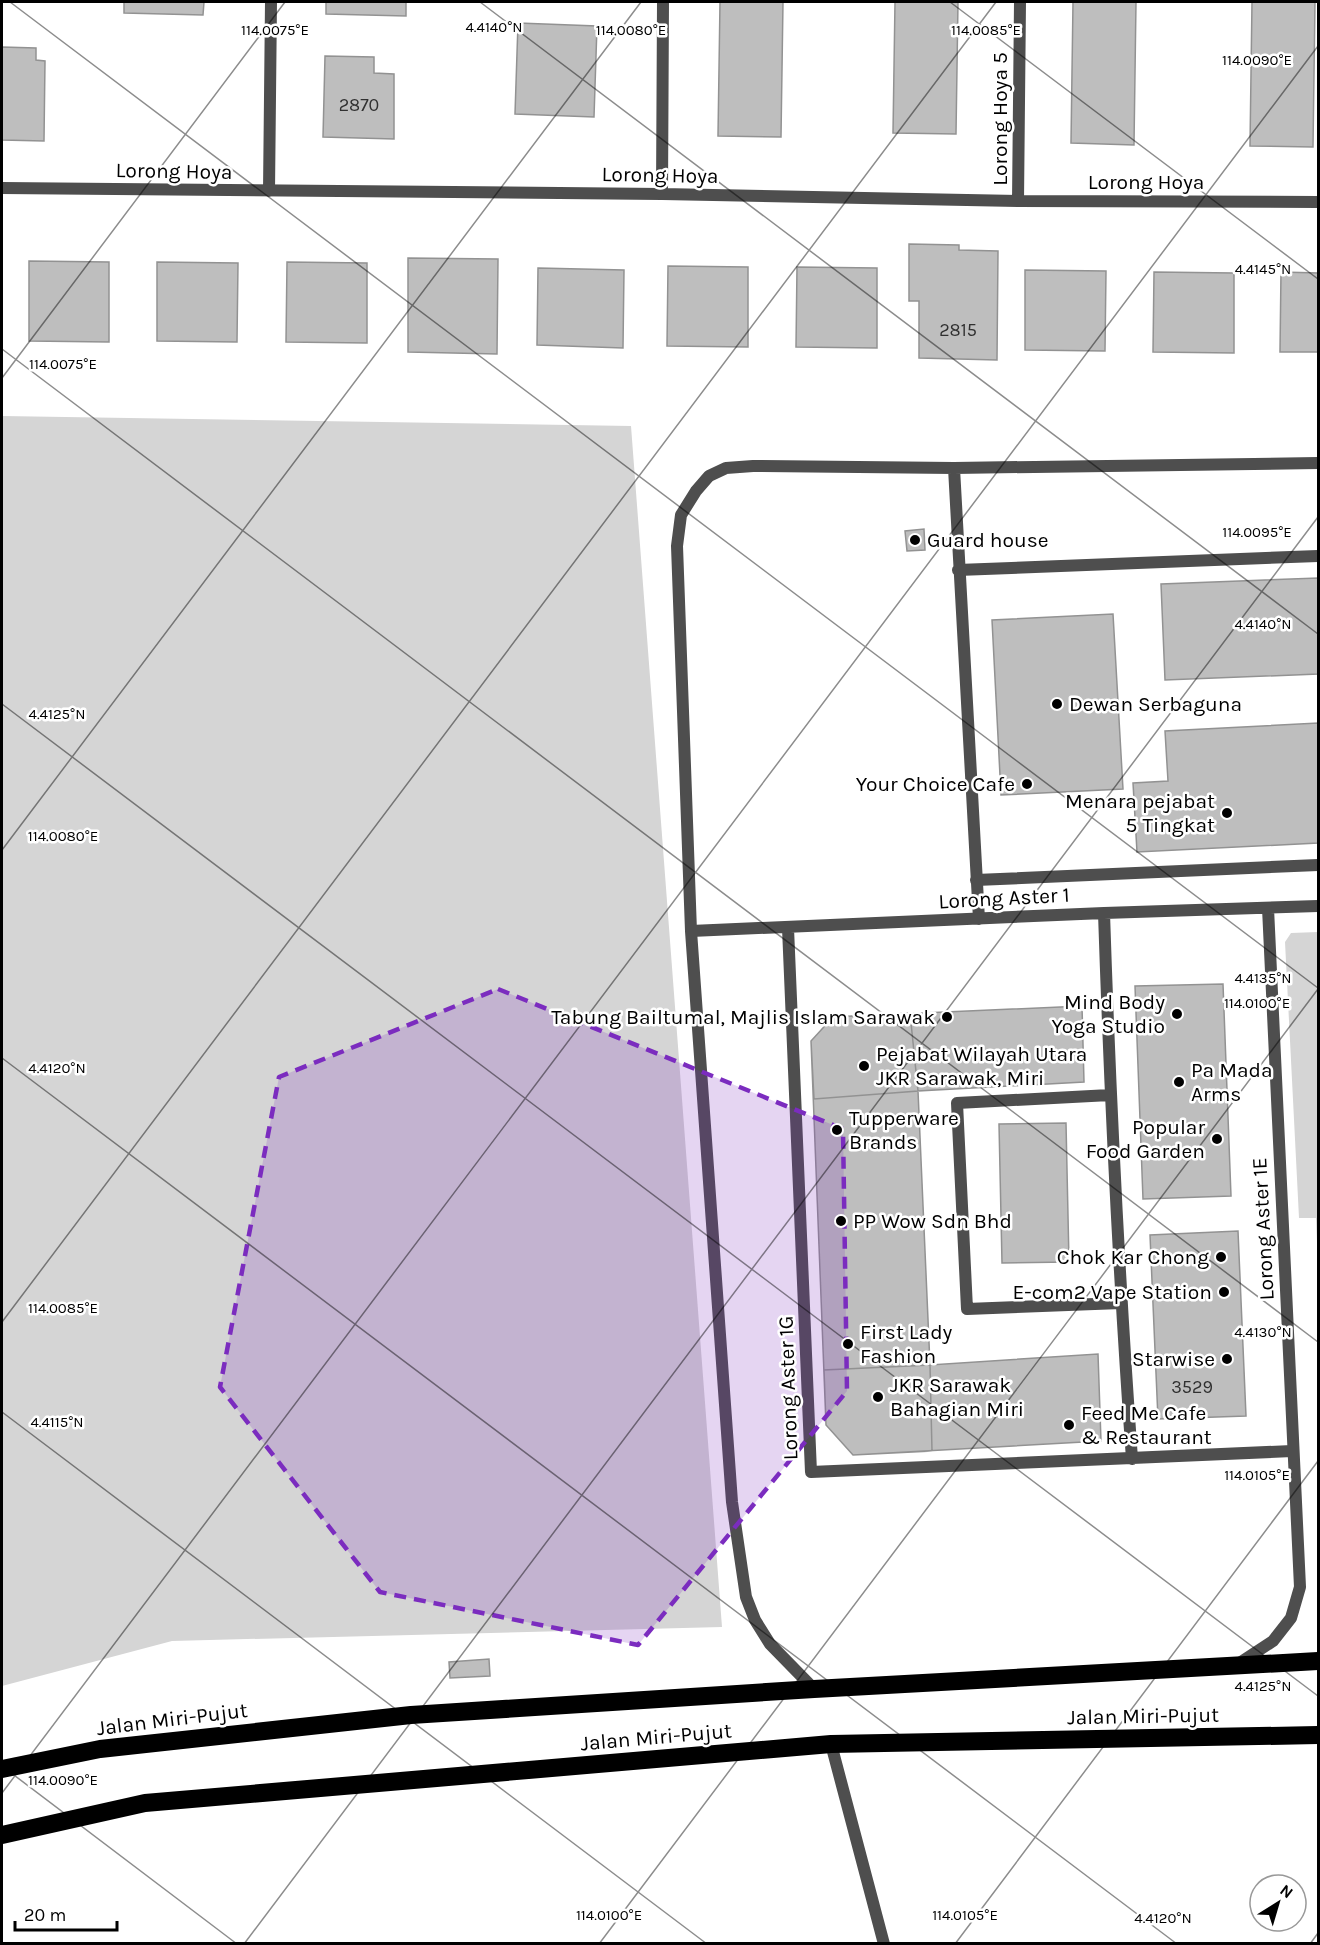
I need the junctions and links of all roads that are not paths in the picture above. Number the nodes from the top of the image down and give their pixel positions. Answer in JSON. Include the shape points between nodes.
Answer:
{"nodes":[{"id":1,"x":271,"y":2,"type":"edge"},
{"id":2,"x":663,"y":2,"type":"edge"},
{"id":3,"x":1020,"y":2,"type":"edge"},
{"id":4,"x":2,"y":188,"type":"edge"},
{"id":5,"x":269,"y":191,"type":"junction"},
{"id":6,"x":662,"y":194,"type":"junction"},
{"id":7,"x":1018,"y":201,"type":"junction"},
{"id":8,"x":1318,"y":202,"type":"edge"},
{"id":9,"x":1318,"y":464,"type":"edge"},
{"id":10,"x":954,"y":468,"type":"junction"},
{"id":11,"x":1318,"y":556,"type":"edge"},
{"id":12,"x":958,"y":570,"type":"junction"},
{"id":13,"x":1318,"y":865,"type":"edge"},
{"id":14,"x":976,"y":880,"type":"junction"},
{"id":15,"x":1318,"y":906,"type":"edge"},
{"id":16,"x":1268,"y":908,"type":"junction"},
{"id":17,"x":1104,"y":913,"type":"junction"},
{"id":18,"x":978,"y":918,"type":"junction"},
{"id":19,"x":788,"y":928,"type":"junction"},
{"id":20,"x":691,"y":931,"type":"junction"},
{"id":21,"x":1110,"y":1095,"type":"junction"},
{"id":22,"x":1121,"y":1303,"type":"junction"},
{"id":23,"x":1292,"y":1451,"type":"junction"},
{"id":24,"x":1132,"y":1459,"type":"junction"},
{"id":25,"x":1318,"y":1661,"type":"edge"},
{"id":26,"x":1237,"y":1665,"type":"junction"},
{"id":27,"x":814,"y":1689,"type":"junction"},
{"id":28,"x":1318,"y":1736,"type":"edge"},
{"id":29,"x":831,"y":1744,"type":"junction"},
{"id":30,"x":2,"y":1769,"type":"edge"},
{"id":31,"x":2,"y":1835,"type":"edge"},
{"id":32,"x":884,"y":1944,"type":"edge"}],
"edges":[{"from":1,"to":5,"type":"street"},
{"from":2,"to":6,"type":"street"},
{"from":3,"to":7,"type":"street","name":"Lorong Hoya 5"},
{"from":4,"to":5,"type":"street","name":"Lorong Hoya"},
{"from":5,"to":6,"type":"street","name":"Lorong Hoya"},
{"from":6,"to":7,"type":"street","name":"Lorong Hoya"},
{"from":7,"to":8,"type":"street","name":"Lorong Hoya"},
{"from":9,"to":10,"type":"street"},
{"from":10,"to":12,"type":"street"},
{"from":10,"to":20,"type":"street","via":[[726,468],[710,476],[681,515],[676,546]]},
{"from":11,"to":12,"type":"street"},
{"from":12,"to":14,"type":"street"},
{"from":13,"to":14,"type":"street"},
{"from":14,"to":18,"type":"street"},
{"from":15,"to":16,"type":"street","name":"Lorong Aster 1"},
{"from":16,"to":17,"type":"street","name":"Lorong Aster 1"},
{"from":16,"to":23,"type":"street","name":"Lorong Aster 1E"},
{"from":17,"to":18,"type":"street","name":"Lorong Aster 1"},
{"from":17,"to":21,"type":"street"},
{"from":18,"to":19,"type":"street","name":"Lorong Aster 1"},
{"from":19,"to":20,"type":"street","name":"Lorong Aster 1"},
{"from":19,"to":24,"type":"street","name":"Lorong Aster 1G","via":[[811,1472]]},
{"from":20,"to":27,"type":"street","via":[[732,1502],[746,1597],[771,1644]]},
{"from":21,"to":22,"type":"street"},
{"from":21,"to":22,"type":"street","via":[[957,1103],[967,1309]]},
{"from":22,"to":24,"type":"street"},
{"from":23,"to":24,"type":"street","name":"Lorong Aster 1G"},
{"from":23,"to":26,"type":"street","name":"Lorong Aster 1E","via":[[1300,1587],[1291,1618],[1273,1641]]},
{"from":25,"to":26,"type":"highway","name":"Jalan Miri-Pujut"},
{"from":26,"to":27,"type":"highway","name":"Jalan Miri-Pujut"},
{"from":27,"to":30,"type":"highway","name":"Jalan Miri-Pujut","via":[[411,1715],[100,1749]]},
{"from":28,"to":29,"type":"highway","name":"Jalan Miri-Pujut"},
{"from":29,"to":31,"type":"highway","name":"Jalan Miri-Pujut","via":[[145,1803]]},
{"from":29,"to":32,"type":"street"}]}
